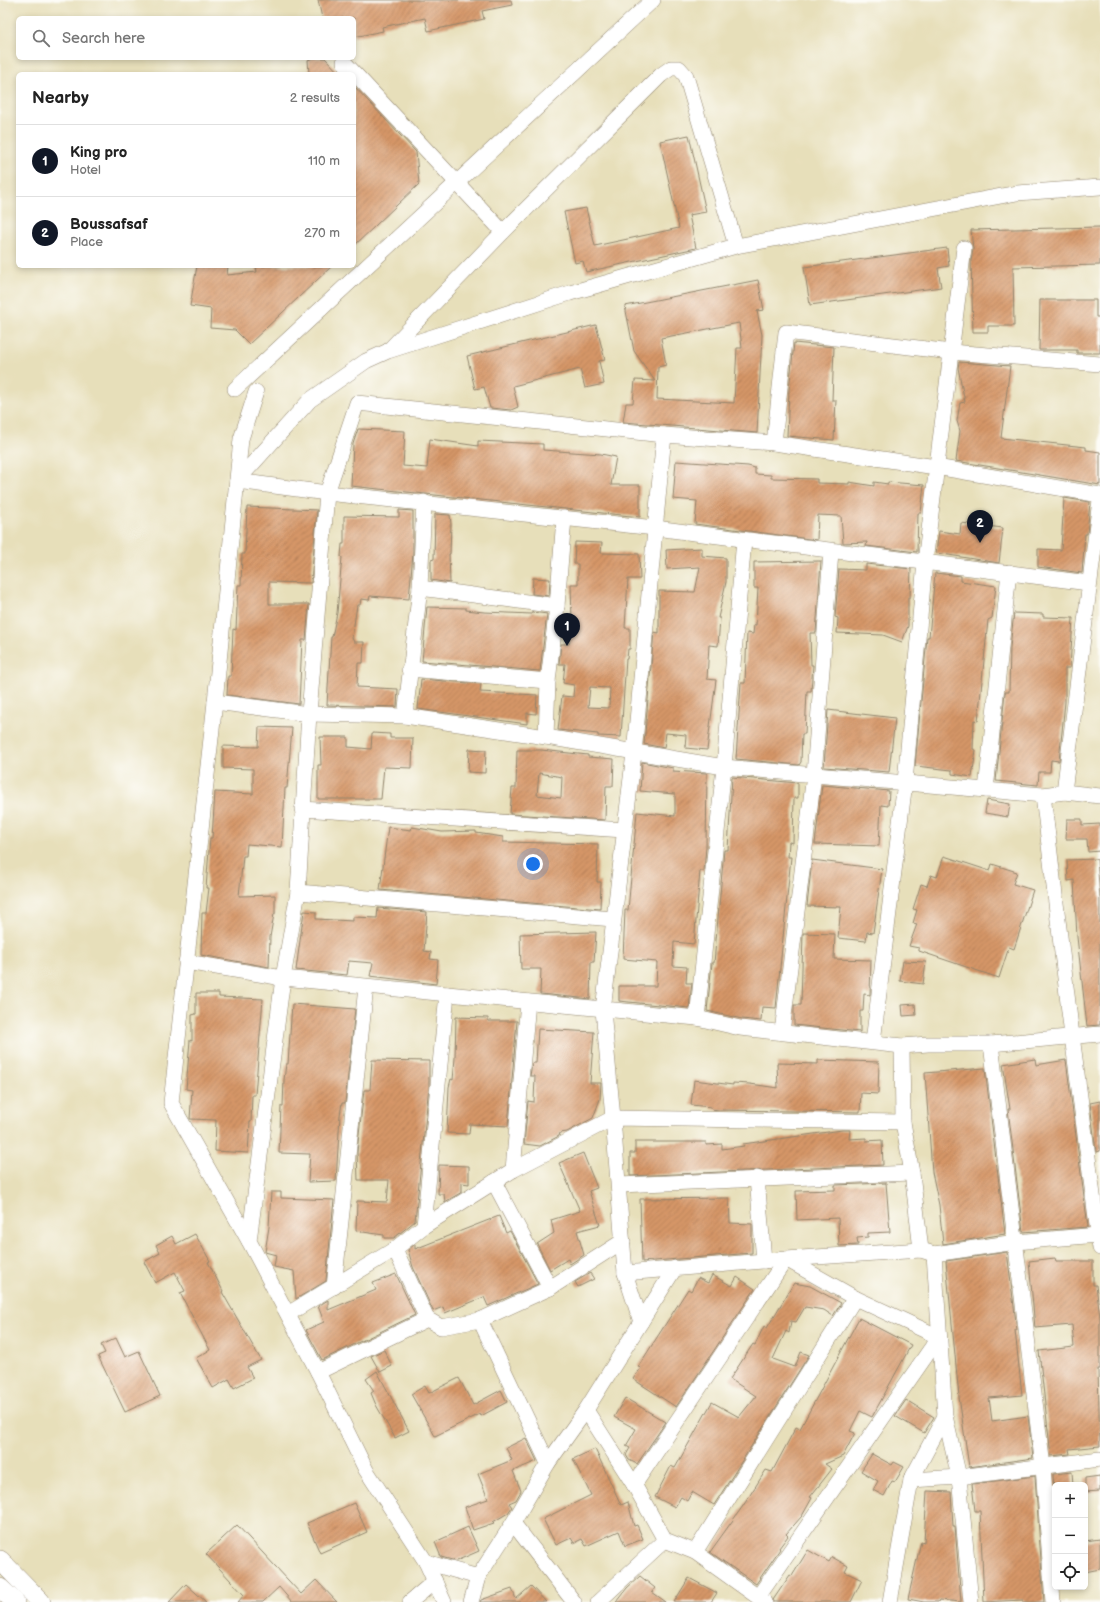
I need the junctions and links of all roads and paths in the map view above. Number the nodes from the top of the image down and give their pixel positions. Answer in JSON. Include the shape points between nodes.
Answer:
{"nodes":[{"id":1,"x":653,"y":0,"type":"edge"},
{"id":2,"x":344,"y":62,"type":"dead end"},
{"id":3,"x":353,"y":72,"type":"edge"},
{"id":4,"x":356,"y":75,"type":"edge"},
{"id":5,"x":457,"y":182,"type":"junction"},
{"id":6,"x":1100,"y":187,"type":"edge"},
{"id":7,"x":504,"y":232,"type":"junction"},
{"id":8,"x":736,"y":246,"type":"junction"},
{"id":9,"x":964,"y":248,"type":"dead end"},
{"id":10,"x":388,"y":351,"type":"junction"},
{"id":11,"x":952,"y":352,"type":"junction"},
{"id":12,"x":1100,"y":364,"type":"edge"},
{"id":13,"x":235,"y":389,"type":"dead end"},
{"id":14,"x":256,"y":392,"type":"dead end"},
{"id":15,"x":664,"y":435,"type":"junction"},
{"id":16,"x":774,"y":443,"type":"junction"},
{"id":17,"x":936,"y":467,"type":"junction"},
{"id":18,"x":237,"y":481,"type":"junction"},
{"id":19,"x":327,"y":493,"type":"junction"},
{"id":20,"x":1100,"y":495,"type":"edge"},
{"id":21,"x":1100,"y":500,"type":"edge"},
{"id":22,"x":424,"y":502,"type":"junction"},
{"id":23,"x":564,"y":518,"type":"junction"},
{"id":24,"x":655,"y":528,"type":"junction"},
{"id":25,"x":744,"y":540,"type":"junction"},
{"id":26,"x":831,"y":552,"type":"junction"},
{"id":27,"x":925,"y":562,"type":"junction"},
{"id":28,"x":1009,"y":572,"type":"junction"},
{"id":29,"x":1089,"y":583,"type":"junction"},
{"id":30,"x":420,"y":588,"type":"junction"},
{"id":31,"x":558,"y":606,"type":"junction"},
{"id":32,"x":409,"y":669,"type":"junction"},
{"id":33,"x":548,"y":681,"type":"junction"},
{"id":34,"x":215,"y":702,"type":"junction"},
{"id":35,"x":309,"y":714,"type":"junction"},
{"id":36,"x":405,"y":716,"type":"junction"},
{"id":37,"x":546,"y":737,"type":"junction"},
{"id":38,"x":634,"y":753,"type":"junction"},
{"id":39,"x":724,"y":767,"type":"junction"},
{"id":40,"x":814,"y":775,"type":"junction"},
{"id":41,"x":905,"y":782,"type":"junction"},
{"id":42,"x":986,"y":790,"type":"junction"},
{"id":43,"x":1064,"y":792,"type":"junction"},
{"id":44,"x":1043,"y":795,"type":"junction"},
{"id":45,"x":1100,"y":796,"type":"edge"},
{"id":46,"x":302,"y":809,"type":"junction"},
{"id":47,"x":624,"y":830,"type":"junction"},
{"id":48,"x":298,"y":892,"type":"junction"},
{"id":49,"x":613,"y":919,"type":"junction"},
{"id":50,"x":186,"y":962,"type":"junction"},
{"id":51,"x":283,"y":978,"type":"junction"},
{"id":52,"x":366,"y":987,"type":"junction"},
{"id":53,"x":447,"y":994,"type":"junction"},
{"id":54,"x":528,"y":1002,"type":"junction"},
{"id":55,"x":603,"y":1010,"type":"junction"},
{"id":56,"x":697,"y":1018,"type":"junction"},
{"id":57,"x":782,"y":1032,"type":"junction"},
{"id":58,"x":1100,"y":1034,"type":"edge"},
{"id":59,"x":1072,"y":1036,"type":"junction"},
{"id":60,"x":873,"y":1042,"type":"junction"},
{"id":61,"x":991,"y":1044,"type":"junction"},
{"id":62,"x":902,"y":1046,"type":"junction"},
{"id":63,"x":613,"y":1118,"type":"junction"},
{"id":64,"x":903,"y":1122,"type":"junction"},
{"id":65,"x":512,"y":1170,"type":"junction"},
{"id":66,"x":912,"y":1173,"type":"junction"},
{"id":67,"x":757,"y":1178,"type":"junction"},
{"id":68,"x":494,"y":1182,"type":"junction"},
{"id":69,"x":619,"y":1184,"type":"junction"},
{"id":70,"x":424,"y":1226,"type":"junction"},
{"id":71,"x":249,"y":1241,"type":"junction"},
{"id":72,"x":623,"y":1241,"type":"junction"},
{"id":73,"x":1016,"y":1242,"type":"junction"},
{"id":74,"x":1099,"y":1242,"type":"edge"},
{"id":75,"x":395,"y":1249,"type":"junction"},
{"id":76,"x":928,"y":1252,"type":"junction"},
{"id":77,"x":786,"y":1259,"type":"junction"},
{"id":78,"x":764,"y":1261,"type":"junction"},
{"id":79,"x":675,"y":1268,"type":"junction"},
{"id":80,"x":625,"y":1273,"type":"junction"},
{"id":81,"x":334,"y":1287,"type":"junction"},
{"id":82,"x":550,"y":1288,"type":"junction"},
{"id":83,"x":855,"y":1298,"type":"junction"},
{"id":84,"x":288,"y":1314,"type":"junction"},
{"id":85,"x":427,"y":1319,"type":"junction"},
{"id":86,"x":480,"y":1320,"type":"junction"},
{"id":87,"x":641,"y":1322,"type":"junction"},
{"id":88,"x":939,"y":1337,"type":"junction"},
{"id":89,"x":318,"y":1372,"type":"junction"},
{"id":90,"x":586,"y":1410,"type":"junction"},
{"id":91,"x":945,"y":1416,"type":"junction"},
{"id":92,"x":1100,"y":1459,"type":"edge"},
{"id":93,"x":548,"y":1463,"type":"junction"},
{"id":94,"x":1043,"y":1466,"type":"junction"},
{"id":95,"x":959,"y":1478,"type":"junction"},
{"id":96,"x":911,"y":1480,"type":"junction"},
{"id":97,"x":634,"y":1485,"type":"junction"},
{"id":98,"x":513,"y":1523,"type":"junction"},
{"id":99,"x":665,"y":1540,"type":"junction"},
{"id":100,"x":695,"y":1552,"type":"junction"},
{"id":101,"x":0,"y":1560,"type":"edge"},
{"id":102,"x":426,"y":1562,"type":"junction"},
{"id":103,"x":478,"y":1577,"type":"junction"},
{"id":104,"x":435,"y":1581,"type":"junction"},
{"id":105,"x":0,"y":1588,"type":"edge"},
{"id":106,"x":761,"y":1599,"type":"edge"},
{"id":107,"x":604,"y":1600,"type":"edge"},
{"id":108,"x":15,"y":1602,"type":"edge"},
{"id":109,"x":41,"y":1602,"type":"edge"},
{"id":110,"x":410,"y":1602,"type":"edge"},
{"id":111,"x":444,"y":1602,"type":"edge"},
{"id":112,"x":471,"y":1602,"type":"edge"},
{"id":113,"x":574,"y":1602,"type":"edge"},
{"id":114,"x":890,"y":1602,"type":"edge"},
{"id":115,"x":971,"y":1602,"type":"edge"},
{"id":116,"x":1053,"y":1602,"type":"edge"}],
"edges":[{"from":1,"to":5,"type":"street"},
{"from":2,"to":3,"type":"street"},
{"from":4,"to":5,"type":"street"},
{"from":5,"to":7,"type":"street"},
{"from":5,"to":13,"type":"street"},
{"from":6,"to":8,"type":"street","via":[[1017,193]]},
{"from":7,"to":8,"type":"street","via":[[661,74],[671,68],[679,68],[686,76]]},
{"from":7,"to":10,"type":"street"},
{"from":8,"to":10,"type":"street","via":[[570,293]]},
{"from":9,"to":11,"type":"street"},
{"from":10,"to":18,"type":"street","via":[[366,361],[310,400]]},
{"from":11,"to":12,"type":"street"},
{"from":11,"to":16,"type":"street","via":[[786,332]]},
{"from":11,"to":17,"type":"street"},
{"from":14,"to":18,"type":"street","via":[[240,438]]},
{"from":15,"to":16,"type":"street"},
{"from":15,"to":19,"type":"street","via":[[357,403]]},
{"from":15,"to":24,"type":"street"},
{"from":16,"to":17,"type":"street"},
{"from":17,"to":20,"type":"street"},
{"from":17,"to":27,"type":"street"},
{"from":18,"to":19,"type":"street"},
{"from":18,"to":34,"type":"street"},
{"from":19,"to":22,"type":"street"},
{"from":19,"to":35,"type":"street"},
{"from":21,"to":29,"type":"street"},
{"from":22,"to":23,"type":"street"},
{"from":22,"to":30,"type":"street"},
{"from":23,"to":24,"type":"street"},
{"from":23,"to":31,"type":"street"},
{"from":24,"to":25,"type":"street"},
{"from":24,"to":38,"type":"street"},
{"from":25,"to":26,"type":"street"},
{"from":25,"to":39,"type":"street"},
{"from":26,"to":27,"type":"street"},
{"from":26,"to":40,"type":"street"},
{"from":27,"to":28,"type":"street"},
{"from":27,"to":41,"type":"street"},
{"from":28,"to":29,"type":"street"},
{"from":28,"to":42,"type":"street"},
{"from":29,"to":43,"type":"street"},
{"from":30,"to":31,"type":"street"},
{"from":30,"to":32,"type":"street"},
{"from":31,"to":33,"type":"street"},
{"from":32,"to":33,"type":"street"},
{"from":32,"to":36,"type":"street"},
{"from":33,"to":37,"type":"street"},
{"from":34,"to":35,"type":"street"},
{"from":34,"to":50,"type":"street"},
{"from":35,"to":36,"type":"street"},
{"from":35,"to":46,"type":"street"},
{"from":36,"to":37,"type":"street"},
{"from":37,"to":38,"type":"street"},
{"from":38,"to":39,"type":"street"},
{"from":38,"to":47,"type":"street"},
{"from":39,"to":40,"type":"street"},
{"from":39,"to":56,"type":"street"},
{"from":40,"to":41,"type":"street"},
{"from":40,"to":57,"type":"street"},
{"from":41,"to":42,"type":"street"},
{"from":41,"to":60,"type":"street"},
{"from":42,"to":44,"type":"street"},
{"from":43,"to":44,"type":"street"},
{"from":43,"to":45,"type":"street"},
{"from":44,"to":59,"type":"street"},
{"from":46,"to":47,"type":"street"},
{"from":46,"to":48,"type":"street"},
{"from":47,"to":49,"type":"street"},
{"from":48,"to":49,"type":"street"},
{"from":48,"to":51,"type":"street"},
{"from":49,"to":55,"type":"street"},
{"from":50,"to":51,"type":"street"},
{"from":50,"to":71,"type":"street","via":[[171,1103]]},
{"from":51,"to":52,"type":"street"},
{"from":51,"to":71,"type":"street"},
{"from":52,"to":53,"type":"street"},
{"from":52,"to":81,"type":"street"},
{"from":53,"to":54,"type":"street"},
{"from":53,"to":70,"type":"street"},
{"from":54,"to":55,"type":"street"},
{"from":54,"to":65,"type":"street"},
{"from":55,"to":56,"type":"street"},
{"from":55,"to":63,"type":"street"},
{"from":56,"to":57,"type":"street","via":[[740,1028]]},
{"from":57,"to":60,"type":"street"},
{"from":58,"to":59,"type":"street"},
{"from":59,"to":61,"type":"street"},
{"from":59,"to":74,"type":"street"},
{"from":60,"to":62,"type":"street"},
{"from":61,"to":62,"type":"street"},
{"from":61,"to":73,"type":"street"},
{"from":62,"to":64,"type":"street"},
{"from":63,"to":64,"type":"street"},
{"from":63,"to":65,"type":"street"},
{"from":63,"to":69,"type":"street"},
{"from":64,"to":66,"type":"street"},
{"from":65,"to":68,"type":"street"},
{"from":66,"to":67,"type":"street"},
{"from":66,"to":76,"type":"street"},
{"from":67,"to":69,"type":"street"},
{"from":67,"to":78,"type":"street"},
{"from":68,"to":70,"type":"street"},
{"from":68,"to":82,"type":"street"},
{"from":69,"to":72,"type":"street"},
{"from":70,"to":75,"type":"street"},
{"from":71,"to":84,"type":"street"},
{"from":72,"to":80,"type":"street"},
{"from":72,"to":82,"type":"street"},
{"from":73,"to":74,"type":"street"},
{"from":73,"to":76,"type":"street"},
{"from":73,"to":94,"type":"street"},
{"from":75,"to":81,"type":"street"},
{"from":75,"to":85,"type":"street"},
{"from":76,"to":77,"type":"street"},
{"from":76,"to":88,"type":"street"},
{"from":77,"to":78,"type":"street"},
{"from":77,"to":83,"type":"street"},
{"from":77,"to":97,"type":"street"},
{"from":78,"to":79,"type":"street"},
{"from":79,"to":80,"type":"street"},
{"from":79,"to":87,"type":"street"},
{"from":80,"to":87,"type":"street"},
{"from":81,"to":84,"type":"street"},
{"from":82,"to":86,"type":"street"},
{"from":83,"to":88,"type":"street"},
{"from":83,"to":100,"type":"street"},
{"from":84,"to":89,"type":"street"},
{"from":85,"to":86,"type":"street","via":[[441,1327]]},
{"from":85,"to":89,"type":"street"},
{"from":86,"to":93,"type":"street"},
{"from":87,"to":90,"type":"street"},
{"from":88,"to":91,"type":"street"},
{"from":88,"to":106,"type":"street"},
{"from":89,"to":102,"type":"street","via":[[366,1470]]},
{"from":90,"to":93,"type":"street"},
{"from":90,"to":97,"type":"street"},
{"from":91,"to":95,"type":"street"},
{"from":91,"to":96,"type":"street"},
{"from":92,"to":94,"type":"street"},
{"from":93,"to":98,"type":"street"},
{"from":94,"to":95,"type":"street"},
{"from":94,"to":116,"type":"street"},
{"from":95,"to":96,"type":"street"},
{"from":95,"to":115,"type":"street"},
{"from":96,"to":114,"type":"street"},
{"from":97,"to":99,"type":"street"},
{"from":98,"to":103,"type":"street"},
{"from":98,"to":113,"type":"street"},
{"from":99,"to":100,"type":"street"},
{"from":99,"to":107,"type":"street"},
{"from":100,"to":106,"type":"street"},
{"from":101,"to":109,"type":"main road"},
{"from":102,"to":103,"type":"street"},
{"from":102,"to":104,"type":"street"},
{"from":103,"to":112,"type":"street"},
{"from":104,"to":110,"type":"street"},
{"from":104,"to":111,"type":"street"},
{"from":105,"to":108,"type":"main road"}]}
